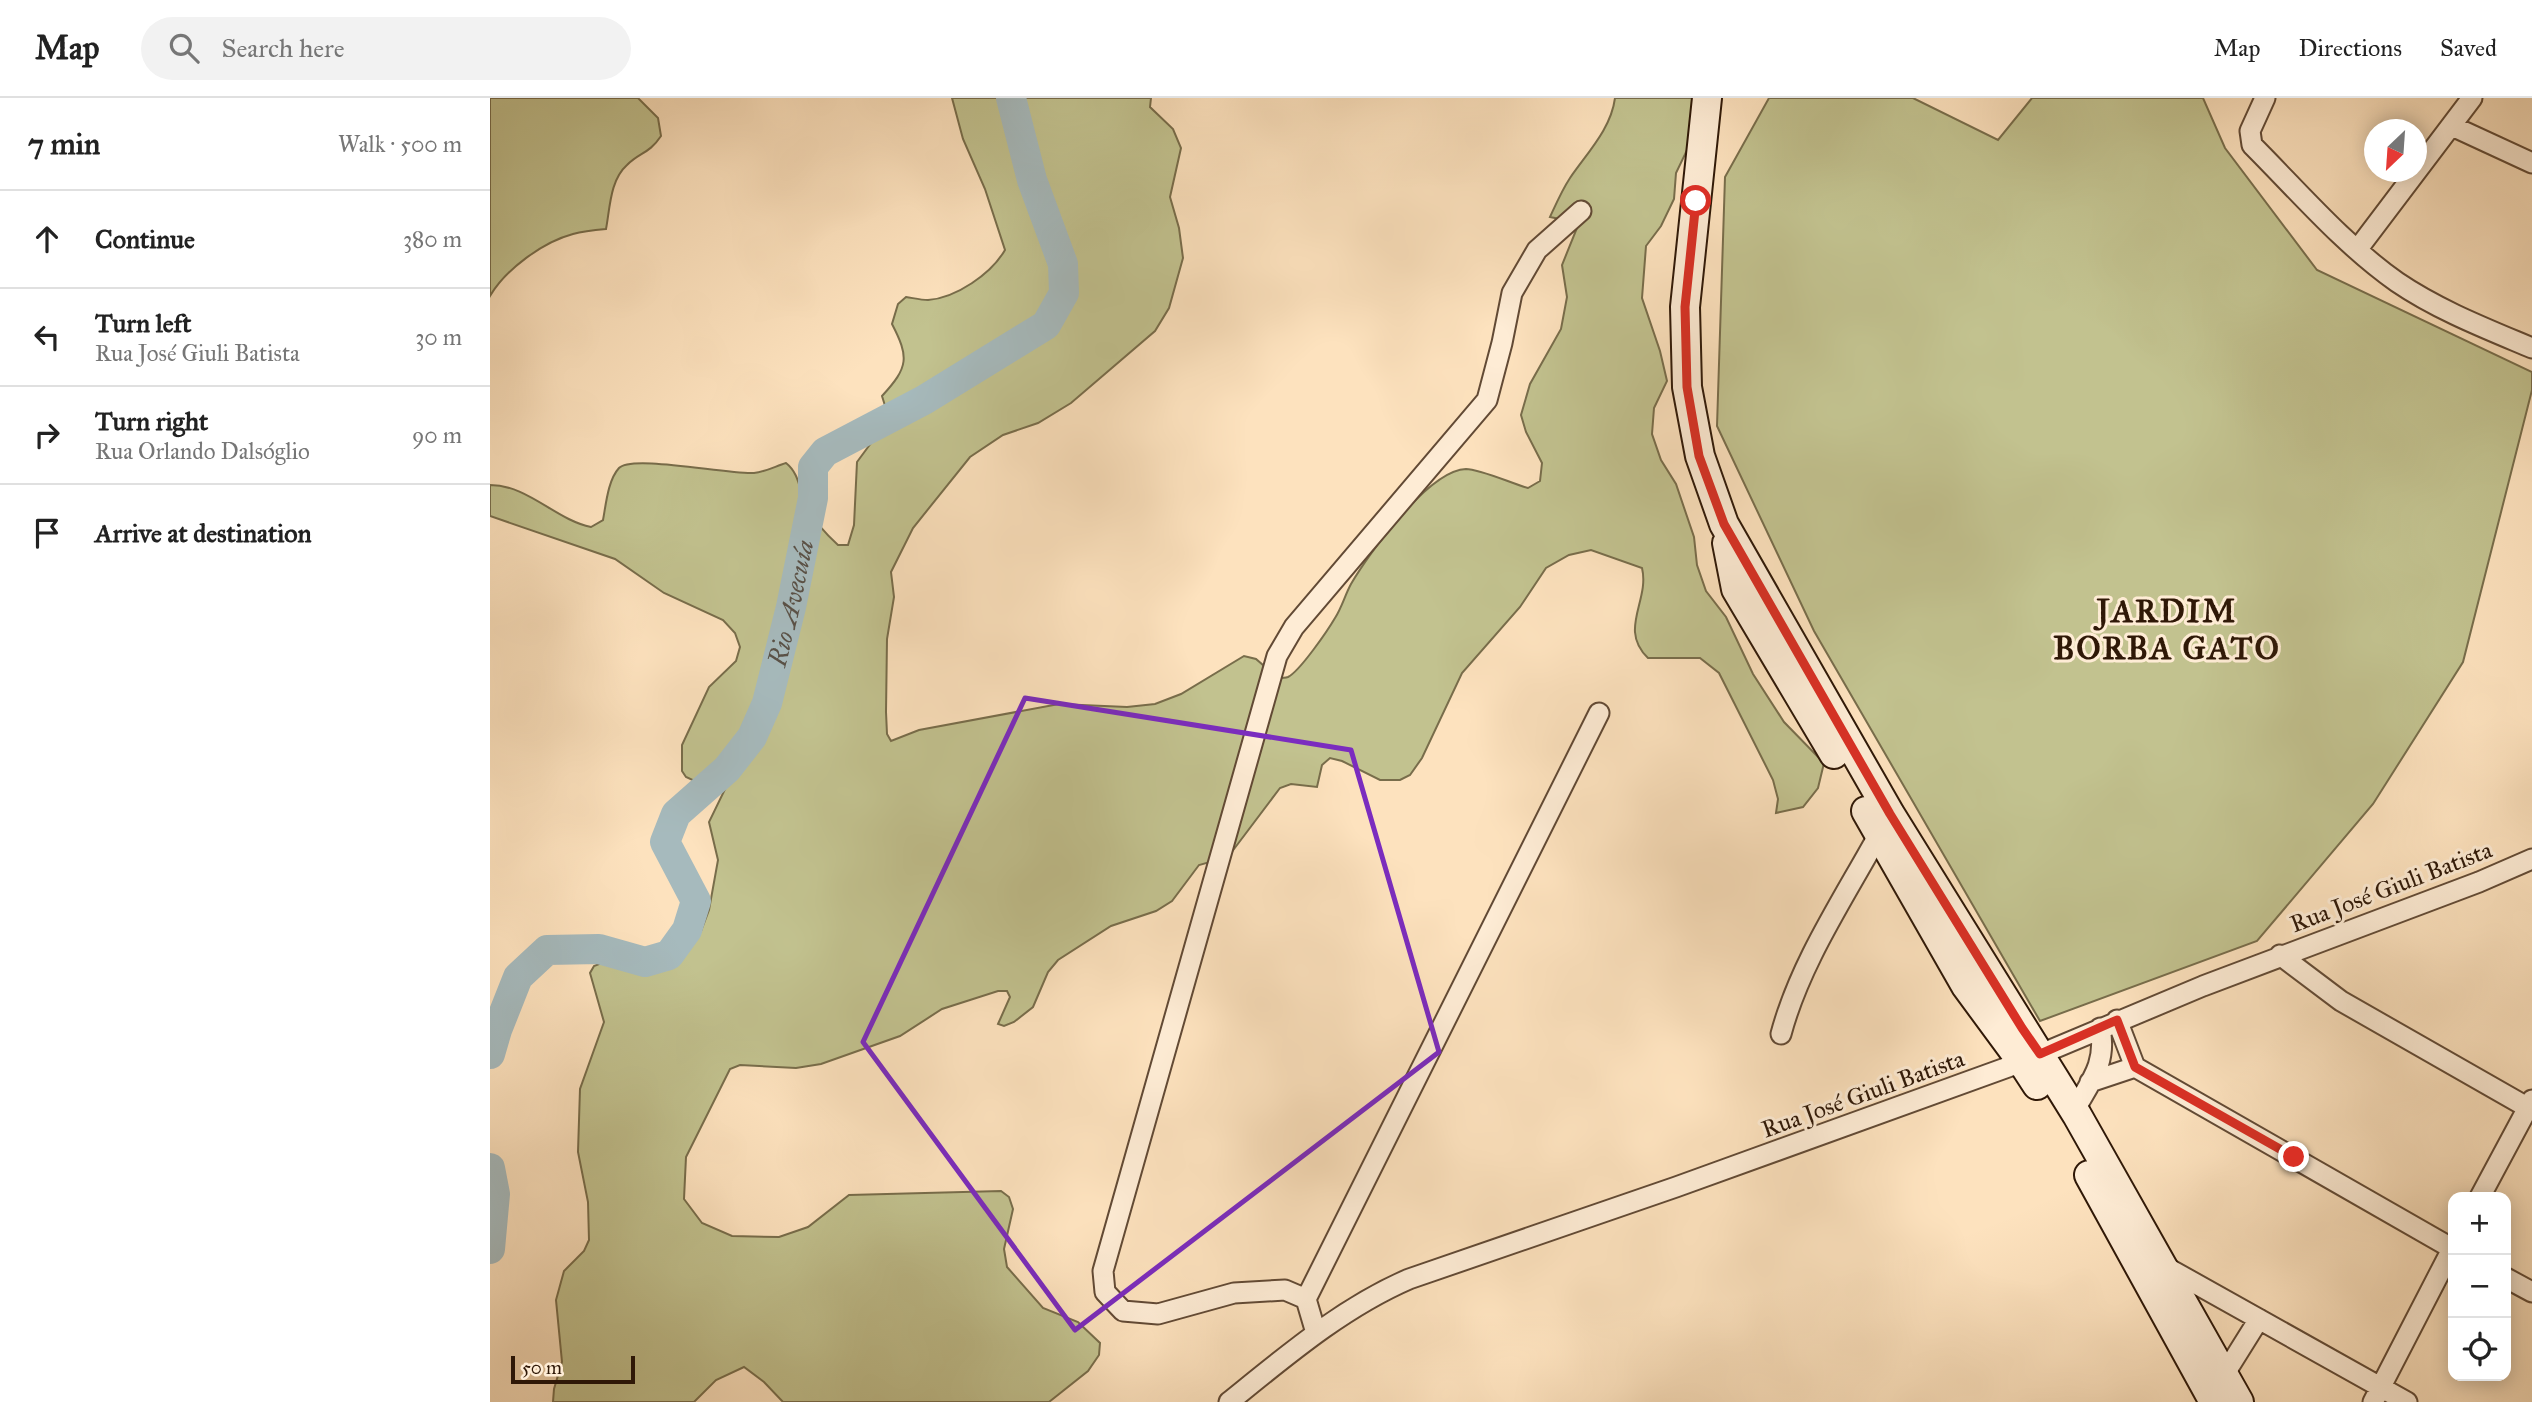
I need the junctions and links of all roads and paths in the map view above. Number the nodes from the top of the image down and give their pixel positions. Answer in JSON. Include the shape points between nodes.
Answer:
{"nodes":[{"id":1,"x":1707,"y":98,"type":"edge"},
{"id":2,"x":2265,"y":98,"type":"edge"},
{"id":3,"x":2472,"y":98,"type":"edge"},
{"id":4,"x":2452,"y":125,"type":"junction"},
{"id":5,"x":2532,"y":163,"type":"edge"},
{"id":6,"x":1581,"y":211,"type":"dead end"},
{"id":7,"x":2357,"y":250,"type":"junction"},
{"id":8,"x":2532,"y":348,"type":"edge"},
{"id":9,"x":1721,"y":513,"type":"junction"},
{"id":10,"x":1599,"y":713,"type":"dead end"},
{"id":11,"x":1879,"y":834,"type":"junction"},
{"id":12,"x":2532,"y":859,"type":"edge"},
{"id":13,"x":2280,"y":955,"type":"junction"},
{"id":14,"x":2108,"y":1024,"type":"junction"},
{"id":15,"x":1782,"y":1034,"type":"dead end"},
{"id":16,"x":2031,"y":1058,"type":"junction"},
{"id":17,"x":2135,"y":1067,"type":"junction"},
{"id":18,"x":2090,"y":1082,"type":"junction"},
{"id":19,"x":2531,"y":1106,"type":"edge"},
{"id":20,"x":2074,"y":1111,"type":"junction"},
{"id":21,"x":2483,"y":1192,"type":"edge"},
{"id":22,"x":2448,"y":1245,"type":"edge"},
{"id":23,"x":2449,"y":1255,"type":"edge"},
{"id":24,"x":2163,"y":1265,"type":"junction"},
{"id":25,"x":2511,"y":1281,"type":"edge"},
{"id":26,"x":2532,"y":1292,"type":"edge"},
{"id":27,"x":1306,"y":1299,"type":"junction"},
{"id":28,"x":2259,"y":1319,"type":"junction"},
{"id":29,"x":1316,"y":1333,"type":"junction"},
{"id":30,"x":2224,"y":1375,"type":"junction"},
{"id":31,"x":2377,"y":1394,"type":"edge"},
{"id":32,"x":1229,"y":1402,"type":"edge"},
{"id":33,"x":2214,"y":1402,"type":"edge"},
{"id":34,"x":2239,"y":1402,"type":"edge"},
{"id":35,"x":2407,"y":1402,"type":"edge"}],
"edges":[{"from":1,"to":9,"type":"main road","via":[[1685,321],[1687,387],[1699,456]]},
{"from":2,"to":7,"type":"street","via":[[2250,131],[2252,145]]},
{"from":3,"to":4,"type":"street"},
{"from":4,"to":5,"type":"street"},
{"from":4,"to":7,"type":"street"},
{"from":6,"to":27,"type":"street","via":[[1537,250],[1512,293],[1486,400],[1294,627],[1277,656],[1103,1270],[1105,1292],[1123,1311],[1158,1314],[1234,1293],[1285,1290]]},
{"from":7,"to":8,"type":"street","via":[[2398,282],[2463,318]]},
{"from":9,"to":11,"type":"main road","via":[[1736,589]]},
{"from":9,"to":16,"type":"main road"},
{"from":10,"to":27,"type":"street"},
{"from":11,"to":15,"type":"street","via":[[1813,954],[1788,1007]]},
{"from":11,"to":16,"type":"main road","via":[[1966,986]]},
{"from":12,"to":13,"type":"street","name":"Rua José Giuli Batista"},
{"from":13,"to":14,"type":"street","name":"Rua José Giuli Batista"},
{"from":13,"to":19,"type":"street","via":[[2341,1001]]},
{"from":14,"to":16,"type":"street","name":"Rua José Giuli Batista"},
{"from":14,"to":17,"type":"street"},
{"from":14,"to":18,"type":"street","via":[[2101,1063]]},
{"from":16,"to":20,"type":"main road"},
{"from":16,"to":29,"type":"street","name":"Rua José Giuli Batista","via":[[1409,1279],[1375,1294]]},
{"from":16,"to":33,"type":"main road","via":[[2059,1121]]},
{"from":17,"to":18,"type":"street"},
{"from":17,"to":22,"type":"street"},
{"from":18,"to":20,"type":"street"},
{"from":19,"to":21,"type":"street"},
{"from":20,"to":24,"type":"main road"},
{"from":23,"to":31,"type":"street"},
{"from":24,"to":28,"type":"street"},
{"from":24,"to":30,"type":"main road"},
{"from":25,"to":26,"type":"street"},
{"from":27,"to":29,"type":"street"},
{"from":28,"to":30,"type":"street"},
{"from":28,"to":31,"type":"street"},
{"from":29,"to":32,"type":"street","name":"Rua José Giuli Batista"},
{"from":30,"to":34,"type":"main road"},
{"from":31,"to":35,"type":"street"}]}
